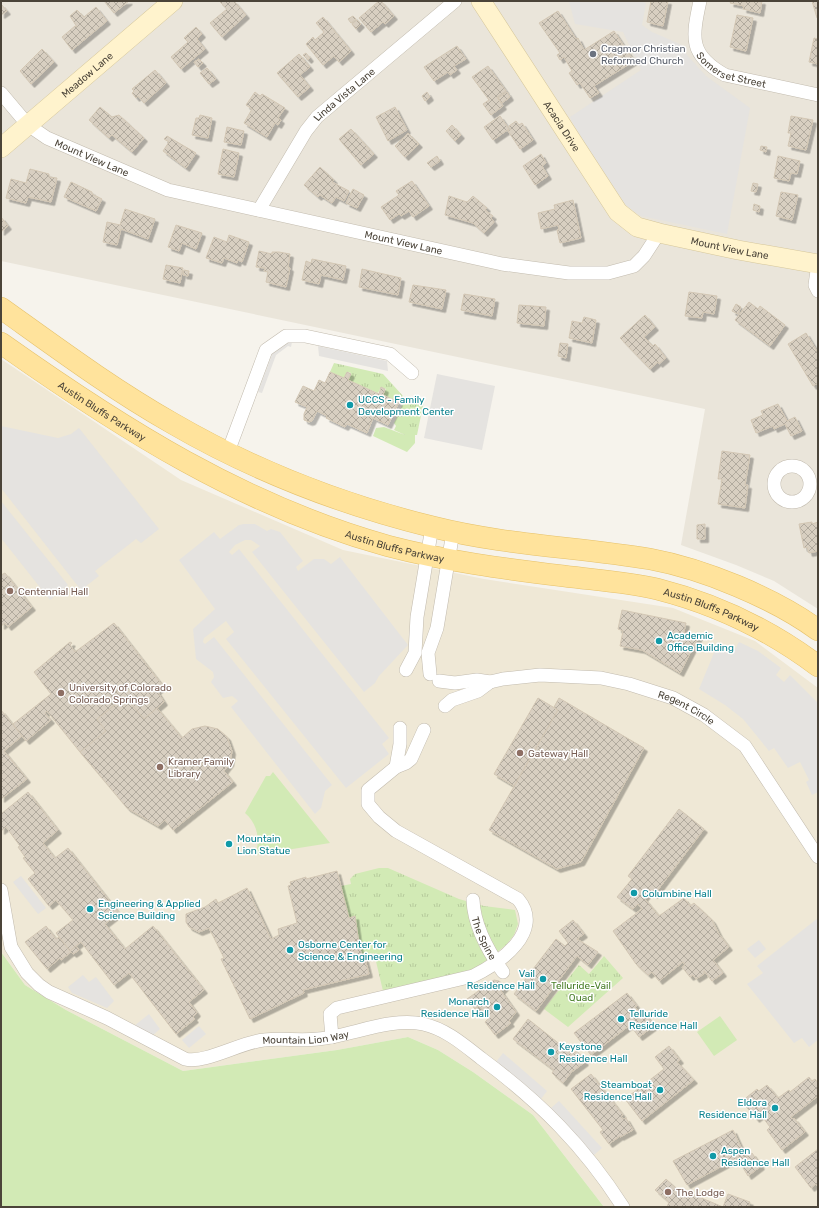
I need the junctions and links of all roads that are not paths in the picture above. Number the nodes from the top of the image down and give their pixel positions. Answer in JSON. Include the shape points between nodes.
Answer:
{"nodes":[{"id":1,"x":173,"y":1,"type":"edge"},
{"id":2,"x":455,"y":1,"type":"edge"},
{"id":3,"x":480,"y":1,"type":"edge"},
{"id":4,"x":700,"y":1,"type":"edge"},
{"id":5,"x":1,"y":93,"type":"edge"},
{"id":6,"x":818,"y":95,"type":"edge"},
{"id":7,"x":28,"y":125,"type":"junction"},
{"id":8,"x":1,"y":148,"type":"edge"},
{"id":9,"x":259,"y":210,"type":"junction"},
{"id":10,"x":660,"y":233,"type":"junction"},
{"id":11,"x":818,"y":264,"type":"edge"},
{"id":12,"x":818,"y":290,"type":"edge"},
{"id":13,"x":1,"y":308,"type":"edge"},
{"id":14,"x":1,"y":343,"type":"edge"},
{"id":15,"x":412,"y":373,"type":"dead end"},
{"id":16,"x":228,"y":452,"type":"junction"},
{"id":17,"x":432,"y":527,"type":"junction"},
{"id":18,"x":453,"y":532,"type":"junction"},
{"id":19,"x":427,"y":555,"type":"junction"},
{"id":20,"x":448,"y":559,"type":"junction"},
{"id":21,"x":818,"y":630,"type":"edge"},
{"id":22,"x":818,"y":666,"type":"edge"},
{"id":23,"x":406,"y":670,"type":"dead end"},
{"id":24,"x":490,"y":682,"type":"junction"},
{"id":25,"x":445,"y":706,"type":"dead end"},
{"id":26,"x":400,"y":728,"type":"dead end"},
{"id":27,"x":424,"y":730,"type":"dead end"},
{"id":28,"x":396,"y":767,"type":"junction"},
{"id":29,"x":818,"y":857,"type":"edge"},
{"id":30,"x":1,"y":890,"type":"edge"},
{"id":31,"x":473,"y":900,"type":"dead end"},
{"id":32,"x":500,"y":968,"type":"junction"},
{"id":33,"x":332,"y":1037,"type":"junction"},
{"id":34,"x":623,"y":1207,"type":"edge"}],
"edges":[{"from":1,"to":7,"type":"street","name":"Meadow Lane"},
{"from":2,"to":9,"type":"street","name":"Linda Vista Lane","via":[[317,117]]},
{"from":3,"to":10,"type":"street","name":"Acacia Drive","via":[[618,212],[637,227]]},
{"from":4,"to":6,"type":"street","name":"Somerset Street","via":[[695,24],[697,49],[713,68],[726,75]]},
{"from":5,"to":7,"type":"street","name":"Mount View Lane"},
{"from":7,"to":8,"type":"street","name":"Meadow Lane"},
{"from":7,"to":9,"type":"street","name":"Mount View Lane","via":[[47,138],[161,188]]},
{"from":9,"to":10,"type":"street","name":"Mount View Lane","via":[[502,264],[569,273],[608,274],[634,266]]},
{"from":10,"to":11,"type":"street","name":"Mount View Lane"},
{"from":11,"to":12,"type":"street","via":[[815,286]]},
{"from":13,"to":16,"type":"main road","via":[[118,390],[172,424]]},
{"from":14,"to":19,"type":"main road","name":"Austin Bluffs Parkway","via":[[108,417],[154,445],[244,492],[327,527]]},
{"from":15,"to":16,"type":"street","via":[[390,354],[305,336],[286,336],[266,350]]},
{"from":16,"to":17,"type":"main road","via":[[300,485]]},
{"from":17,"to":18,"type":"main road"},
{"from":17,"to":19,"type":"street"},
{"from":18,"to":20,"type":"street","name":"Regent Circle"},
{"from":18,"to":21,"type":"main road","via":[[652,560],[688,568],[749,592]]},
{"from":19,"to":20,"type":"main road","name":"Austin Bluffs Parkway"},
{"from":19,"to":23,"type":"street","via":[[417,617],[415,653]]},
{"from":20,"to":22,"type":"main road","name":"Austin Bluffs Parkway","via":[[656,589],[740,618],[794,648]]},
{"from":20,"to":24,"type":"street","name":"Regent Circle","via":[[437,628],[428,653],[434,678],[455,683],[477,680]]},
{"from":24,"to":25,"type":"street","name":"Regent Circle","via":[[478,691],[452,700]]},
{"from":24,"to":29,"type":"street","name":"Regent Circle","via":[[540,676],[601,678],[651,690],[685,704],[745,746]]},
{"from":26,"to":28,"type":"street"},
{"from":27,"to":28,"type":"street","via":[[411,759]]},
{"from":28,"to":32,"type":"street","via":[[368,790],[368,804],[379,816],[396,831],[518,898],[523,904],[527,918],[523,933]]},
{"from":30,"to":33,"type":"street","name":"Mountain Lion Way","via":[[11,947],[27,973],[39,985],[186,1059],[198,1060],[253,1041]]},
{"from":31,"to":32,"type":"street","name":"The Spine","via":[[473,911],[486,945]]},
{"from":32,"to":33,"type":"street","via":[[457,981],[337,1008],[330,1014]]},
{"from":33,"to":34,"type":"street","name":"Mountain Lion Way","via":[[407,1023],[423,1024],[447,1033],[527,1094],[562,1127],[593,1162]]}]}
